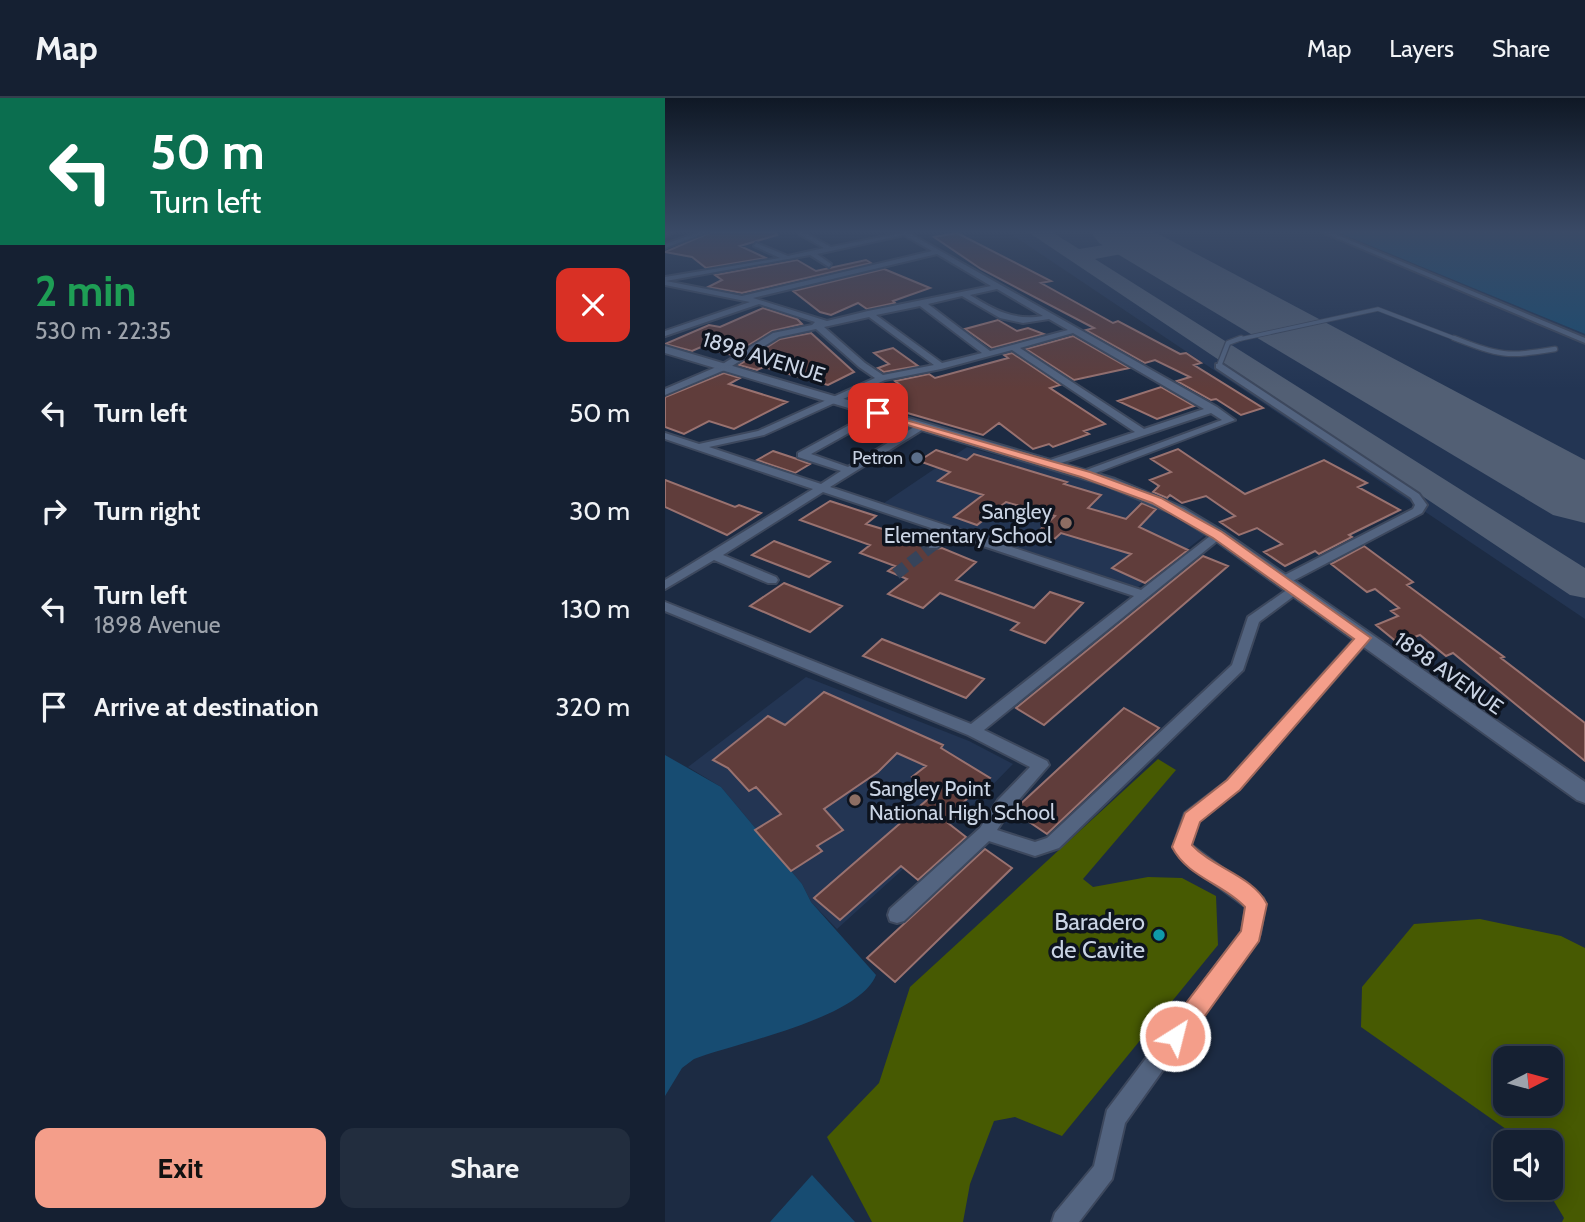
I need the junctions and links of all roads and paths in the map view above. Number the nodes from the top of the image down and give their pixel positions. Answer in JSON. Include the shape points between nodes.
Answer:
{"nodes":[{"id":1,"x":681,"y":284,"type":"edge"},
{"id":2,"x":801,"y":284,"type":"edge"},
{"id":3,"x":991,"y":284,"type":"edge"},
{"id":4,"x":1450,"y":284,"type":"edge"},
{"id":5,"x":995,"y":287,"type":"junction"},
{"id":6,"x":963,"y":293,"type":"junction"},
{"id":7,"x":742,"y":298,"type":"junction"},
{"id":8,"x":758,"y":301,"type":"junction"},
{"id":9,"x":920,"y":302,"type":"junction"},
{"id":10,"x":868,"y":313,"type":"junction"},
{"id":11,"x":1049,"y":317,"type":"junction"},
{"id":12,"x":821,"y":323,"type":"junction"},
{"id":13,"x":1073,"y":331,"type":"junction"},
{"id":14,"x":665,"y":334,"type":"edge"},
{"id":15,"x":1585,"y":341,"type":"edge"},
{"id":16,"x":1013,"y":347,"type":"junction"},
{"id":17,"x":665,"y":349,"type":"edge"},
{"id":18,"x":1555,"y":349,"type":"dead end"},
{"id":19,"x":989,"y":354,"type":"junction"},
{"id":20,"x":940,"y":366,"type":"junction"},
{"id":21,"x":1219,"y":366,"type":"joint"},
{"id":22,"x":723,"y":367,"type":"junction"},
{"id":23,"x":882,"y":378,"type":"junction"},
{"id":24,"x":665,"y":392,"type":"edge"},
{"id":25,"x":836,"y":400,"type":"junction"},
{"id":26,"x":1214,"y":409,"type":"junction"},
{"id":27,"x":878,"y":413,"type":"junction"},
{"id":28,"x":922,"y":426,"type":"junction"},
{"id":29,"x":1143,"y":433,"type":"junction"},
{"id":30,"x":665,"y":436,"type":"edge"},
{"id":31,"x":698,"y":446,"type":"junction"},
{"id":32,"x":1048,"y":464,"type":"junction"},
{"id":33,"x":850,"y":471,"type":"junction"},
{"id":34,"x":1085,"y":474,"type":"junction"},
{"id":35,"x":822,"y":489,"type":"junction"},
{"id":36,"x":952,"y":531,"type":"junction"},
{"id":37,"x":1218,"y":535,"type":"junction"},
{"id":38,"x":933,"y":545,"type":"tunnel mouth"},
{"id":39,"x":713,"y":555,"type":"junction"},
{"id":40,"x":772,"y":580,"type":"dead end"},
{"id":41,"x":665,"y":585,"type":"edge"},
{"id":42,"x":1290,"y":585,"type":"junction"},
{"id":43,"x":1141,"y":594,"type":"junction"},
{"id":44,"x":665,"y":606,"type":"edge"},
{"id":45,"x":1363,"y":638,"type":"junction"},
{"id":46,"x":974,"y":731,"type":"junction"},
{"id":47,"x":1585,"y":794,"type":"edge"},
{"id":48,"x":986,"y":834,"type":"junction"},
{"id":49,"x":897,"y":915,"type":"dead end"},
{"id":50,"x":1064,"y":1222,"type":"edge"}],
"edges":[{"from":1,"to":7,"type":"street"},
{"from":2,"to":7,"type":"street"},
{"from":3,"to":5,"type":"street"},
{"from":4,"to":15,"type":"street"},
{"from":5,"to":6,"type":"street"},
{"from":5,"to":11,"type":"street"},
{"from":6,"to":9,"type":"street"},
{"from":6,"to":11,"type":"street","via":[[1002,318]]},
{"from":7,"to":8,"type":"street"},
{"from":8,"to":12,"type":"street"},
{"from":8,"to":14,"type":"street"},
{"from":9,"to":10,"type":"street"},
{"from":9,"to":19,"type":"street"},
{"from":10,"to":12,"type":"street"},
{"from":10,"to":20,"type":"street"},
{"from":11,"to":13,"type":"street"},
{"from":12,"to":22,"type":"street","via":[[776,335]]},
{"from":12,"to":23,"type":"street","via":[[862,365]]},
{"from":13,"to":16,"type":"street"},
{"from":13,"to":26,"type":"street"},
{"from":16,"to":19,"type":"street"},
{"from":16,"to":29,"type":"street"},
{"from":17,"to":22,"type":"street","name":"1898 AVENUE"},
{"from":18,"to":21,"type":"lane","via":[[1495,354],[1372,309],[1237,339],[1224,346]]},
{"from":19,"to":20,"type":"street"},
{"from":20,"to":23,"type":"street"},
{"from":21,"to":42,"type":"street","via":[[1415,496],[1420,505],[1418,511]]},
{"from":22,"to":24,"type":"street"},
{"from":22,"to":25,"type":"street","name":"1898 AVENUE"},
{"from":23,"to":25,"type":"street"},
{"from":25,"to":27,"type":"street","name":"1898 AVENUE"},
{"from":25,"to":31,"type":"street","via":[[761,433]]},
{"from":26,"to":29,"type":"street"},
{"from":26,"to":34,"type":"street","via":[[1230,420]]},
{"from":27,"to":28,"type":"street","name":"1898 AVENUE"},
{"from":27,"to":33,"type":"street","via":[[802,455]]},
{"from":28,"to":32,"type":"street","name":"1898 AVENUE"},
{"from":28,"to":33,"type":"street"},
{"from":29,"to":32,"type":"street"},
{"from":30,"to":31,"type":"street"},
{"from":31,"to":35,"type":"street"},
{"from":32,"to":34,"type":"street","name":"1898 AVENUE"},
{"from":33,"to":35,"type":"street"},
{"from":34,"to":37,"type":"street","name":"1898 AVENUE","via":[[1156,500]]},
{"from":35,"to":36,"type":"street"},
{"from":35,"to":39,"type":"street"},
{"from":36,"to":38,"type":"street"},
{"from":36,"to":43,"type":"street"},
{"from":37,"to":42,"type":"street","name":"1898 AVENUE"},
{"from":37,"to":43,"type":"street"},
{"from":39,"to":40,"type":"street"},
{"from":39,"to":41,"type":"street"},
{"from":42,"to":45,"type":"street","name":"1898 AVENUE"},
{"from":42,"to":48,"type":"street","via":[[1254,620],[1238,667],[1053,843],[1035,849]]},
{"from":43,"to":46,"type":"street"},
{"from":44,"to":46,"type":"street"},
{"from":45,"to":47,"type":"street","name":"1898 AVENUE"},
{"from":45,"to":50,"type":"street","via":[[1233,785],[1191,818],[1182,847],[1194,861],[1256,904],[1251,934],[1115,1118],[1104,1171]]},
{"from":46,"to":48,"type":"street","via":[[1041,765],[1004,805]]},
{"from":48,"to":49,"type":"street"}]}
